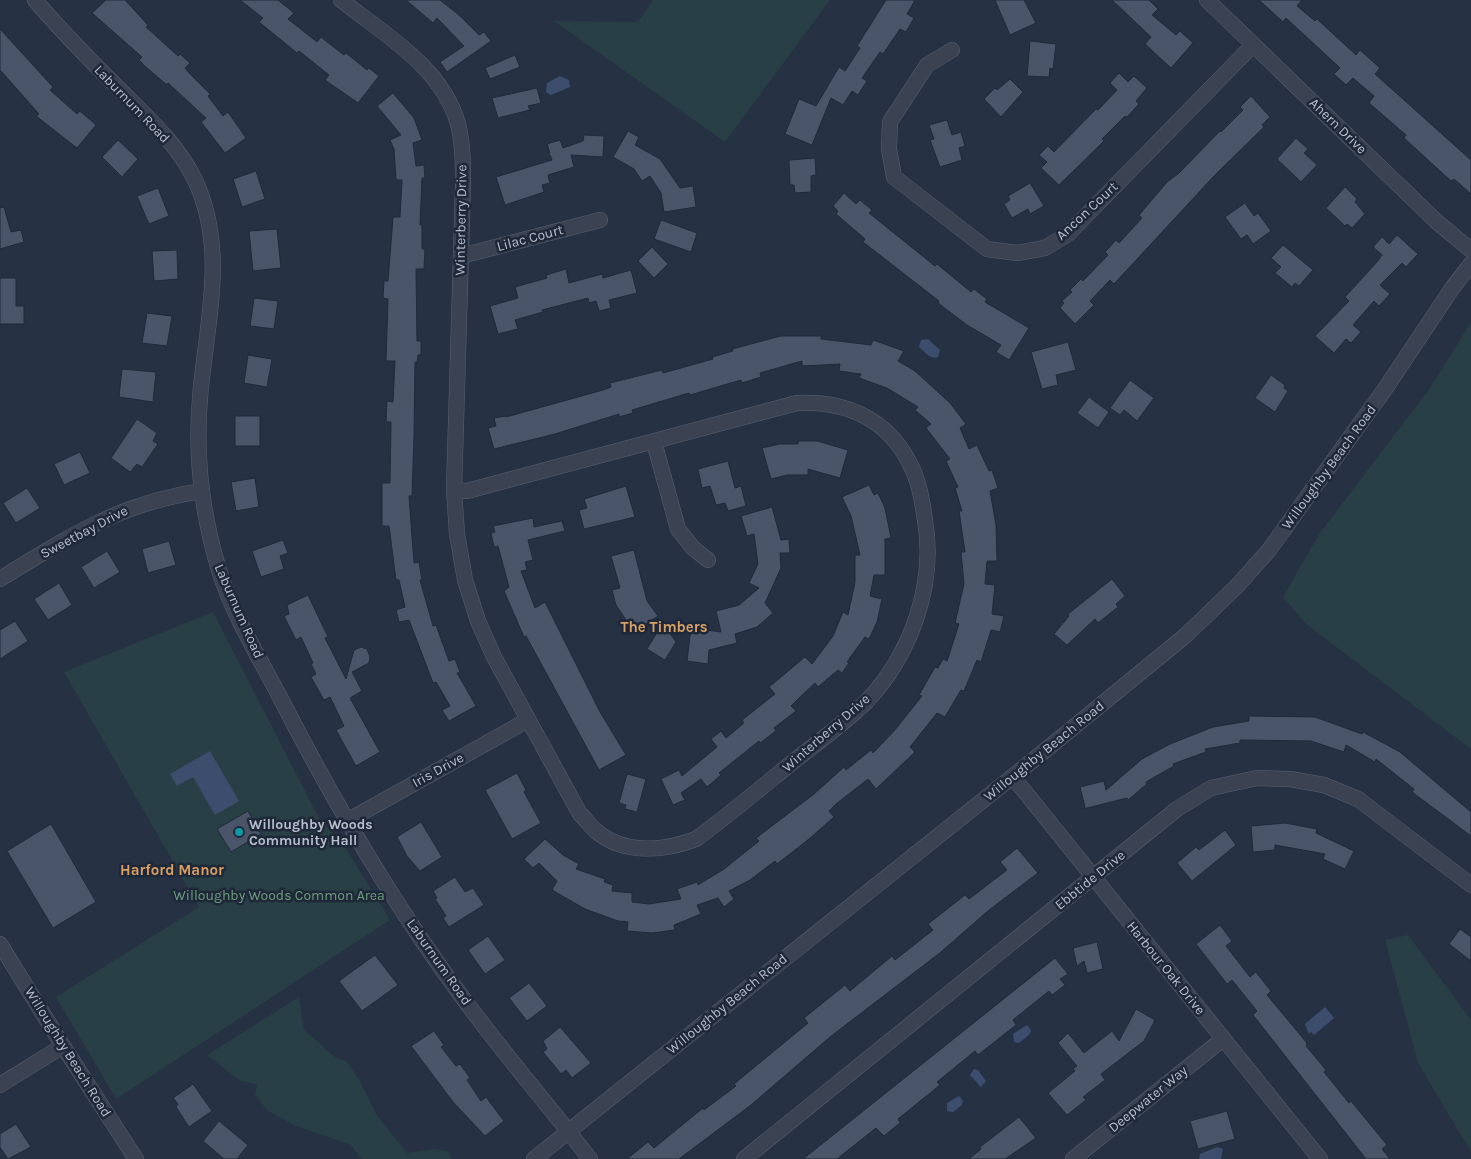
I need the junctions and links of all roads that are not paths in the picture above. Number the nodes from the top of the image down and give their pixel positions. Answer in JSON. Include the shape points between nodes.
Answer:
{"nodes":[{"id":1,"x":35,"y":0,"type":"edge"},
{"id":2,"x":341,"y":0,"type":"edge"},
{"id":3,"x":1207,"y":0,"type":"edge"},
{"id":4,"x":1253,"y":44,"type":"junction"},
{"id":5,"x":952,"y":50,"type":"dead end"},
{"id":6,"x":600,"y":220,"type":"dead end"},
{"id":7,"x":1471,"y":250,"type":"edge"},
{"id":8,"x":461,"y":256,"type":"junction"},
{"id":9,"x":1471,"y":264,"type":"edge"},
{"id":10,"x":654,"y":442,"type":"junction"},
{"id":11,"x":454,"y":490,"type":"junction"},
{"id":12,"x":202,"y":491,"type":"junction"},
{"id":13,"x":708,"y":560,"type":"dead end"},
{"id":14,"x":0,"y":579,"type":"edge"},
{"id":15,"x":528,"y":720,"type":"junction"},
{"id":16,"x":1013,"y":777,"type":"junction"},
{"id":17,"x":347,"y":821,"type":"junction"},
{"id":18,"x":1093,"y":878,"type":"junction"},
{"id":19,"x":1471,"y":885,"type":"edge"},
{"id":20,"x":0,"y":944,"type":"edge"},
{"id":21,"x":1223,"y":1039,"type":"junction"},
{"id":22,"x":63,"y":1046,"type":"junction"},
{"id":23,"x":0,"y":1085,"type":"edge"},
{"id":24,"x":569,"y":1132,"type":"junction"},
{"id":25,"x":136,"y":1159,"type":"edge"},
{"id":26,"x":534,"y":1159,"type":"edge"},
{"id":27,"x":590,"y":1159,"type":"edge"},
{"id":28,"x":744,"y":1159,"type":"edge"},
{"id":29,"x":1073,"y":1159,"type":"edge"},
{"id":30,"x":1320,"y":1159,"type":"edge"}],
"edges":[{"from":1,"to":12,"type":"street","name":"Laburnum Road","via":[[63,34],[159,128],[194,178],[207,211],[214,274],[200,399],[198,464]]},
{"from":2,"to":8,"type":"street","name":"Winterberry Drive","via":[[426,67],[450,105],[458,123],[462,148]]},
{"from":3,"to":4,"type":"street","name":"Ahern Drive"},
{"from":4,"to":5,"type":"street","name":"Ancon Court","via":[[1068,234],[1046,248],[1017,253],[987,248],[894,177],[889,149],[890,122],[927,65]]},
{"from":4,"to":7,"type":"street","name":"Ahern Drive","via":[[1437,222]]},
{"from":6,"to":8,"type":"street","name":"Lilac Court"},
{"from":8,"to":11,"type":"street","name":"Winterberry Drive"},
{"from":9,"to":16,"type":"street","name":"Willoughby Beach Road","via":[[1269,550],[1237,586],[1185,636]]},
{"from":10,"to":11,"type":"street","name":"Winterberry Drive","via":[[467,491]]},
{"from":10,"to":13,"type":"street","via":[[678,529]]},
{"from":10,"to":15,"type":"street","name":"Winterberry Drive","via":[[796,403],[822,402],[847,408],[868,418],[891,435],[914,471],[927,532],[926,578],[920,607],[904,649],[866,701],[717,824],[679,846],[636,848],[619,844],[597,832],[580,814]]},
{"from":11,"to":15,"type":"street","name":"Winterberry Drive","via":[[456,534],[478,621]]},
{"from":12,"to":14,"type":"street","name":"Sweetbay Drive","via":[[173,495],[118,512]]},
{"from":12,"to":17,"type":"street","name":"Laburnum Road","via":[[220,573],[237,612],[319,774]]},
{"from":15,"to":17,"type":"street","name":"Iris Drive"},
{"from":16,"to":18,"type":"street","name":"Harbour Oak Drive"},
{"from":16,"to":24,"type":"street","name":"Willoughby Beach Road"},
{"from":17,"to":24,"type":"street","name":"Laburnum Road","via":[[456,990]]},
{"from":18,"to":19,"type":"street","name":"Ebbtide Drive","via":[[1178,809],[1211,788],[1257,778],[1324,785],[1358,799]]},
{"from":18,"to":21,"type":"street","name":"Harbour Oak Drive"},
{"from":18,"to":28,"type":"street","name":"Ebbtide Drive"},
{"from":20,"to":22,"type":"street","name":"Willoughby Beach Road"},
{"from":21,"to":29,"type":"street","name":"Deepwater Way"},
{"from":21,"to":30,"type":"street","name":"Harbour Oak Drive"},
{"from":22,"to":23,"type":"street"},
{"from":22,"to":25,"type":"street","name":"Willoughby Beach Road"},
{"from":24,"to":26,"type":"street","name":"Willoughby Beach Road"},
{"from":24,"to":27,"type":"street","name":"Laburnum Road"}]}
